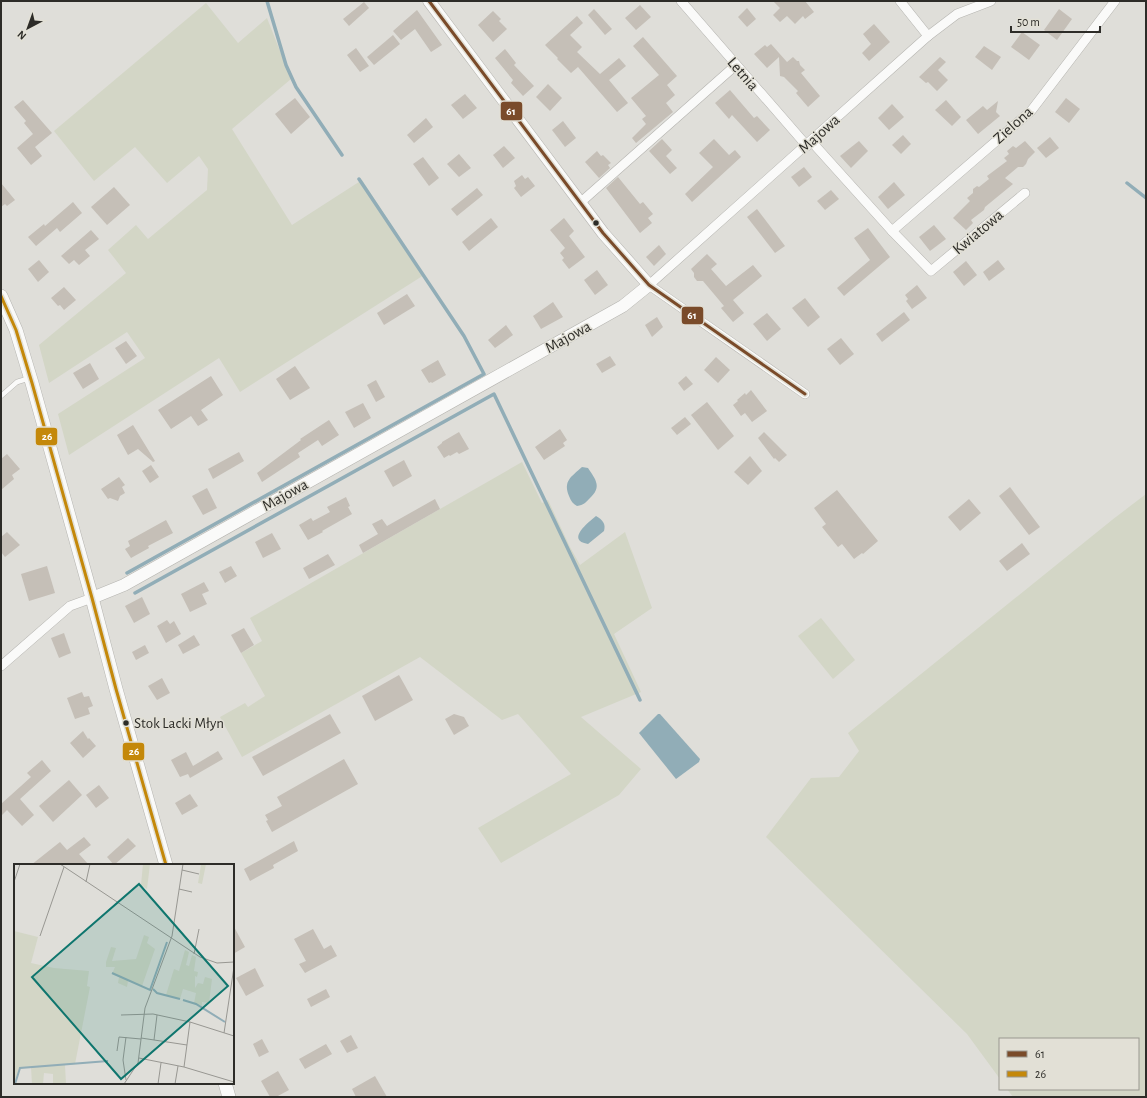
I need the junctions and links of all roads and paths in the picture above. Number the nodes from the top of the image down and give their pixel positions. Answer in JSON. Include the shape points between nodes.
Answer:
{"nodes":[{"id":1,"x":428,"y":1,"type":"edge"},
{"id":2,"x":681,"y":1,"type":"edge"},
{"id":3,"x":900,"y":1,"type":"edge"},
{"id":4,"x":991,"y":1,"type":"edge"},
{"id":5,"x":1115,"y":1,"type":"edge"},
{"id":6,"x":928,"y":36,"type":"junction"},
{"id":7,"x":736,"y":65,"type":"junction"},
{"id":8,"x":809,"y":143,"type":"junction"},
{"id":9,"x":1025,"y":193,"type":"dead end"},
{"id":10,"x":581,"y":202,"type":"junction"},
{"id":11,"x":892,"y":231,"type":"junction"},
{"id":12,"x":931,"y":271,"type":"joint"},
{"id":13,"x":649,"y":285,"type":"junction"},
{"id":14,"x":1,"y":296,"type":"edge"},
{"id":15,"x":31,"y":378,"type":"junction"},
{"id":16,"x":805,"y":394,"type":"dead end"},
{"id":17,"x":1,"y":396,"type":"edge"},
{"id":18,"x":92,"y":598,"type":"junction"},
{"id":19,"x":1,"y":666,"type":"edge"},
{"id":20,"x":166,"y":864,"type":"edge"},
{"id":21,"x":225,"y":1084,"type":"edge"},
{"id":22,"x":229,"y":1097,"type":"edge"}],
"edges":[{"from":1,"to":10,"type":"street"},
{"from":2,"to":7,"type":"street","name":"Letnia"},
{"from":3,"to":6,"type":"street"},
{"from":4,"to":6,"type":"street","name":"Majowa","via":[[957,14]]},
{"from":5,"to":11,"type":"street","name":"Zielona","via":[[1031,112]]},
{"from":6,"to":8,"type":"street","name":"Majowa"},
{"from":7,"to":8,"type":"street","name":"Letnia"},
{"from":7,"to":10,"type":"street"},
{"from":8,"to":11,"type":"street","name":"Letnia"},
{"from":8,"to":13,"type":"street","name":"Majowa"},
{"from":9,"to":12,"type":"street","name":"Kwiatowa"},
{"from":10,"to":13,"type":"street","via":[[603,233]]},
{"from":11,"to":12,"type":"street","name":"Letnia"},
{"from":13,"to":16,"type":"street"},
{"from":13,"to":18,"type":"street","name":"Majowa","via":[[624,306],[124,585]]},
{"from":14,"to":15,"type":"main road","via":[[16,330]]},
{"from":15,"to":17,"type":"lane","via":[[17,382]]},
{"from":15,"to":18,"type":"main road"},
{"from":18,"to":19,"type":"street","via":[[70,606]]},
{"from":18,"to":20,"type":"main road"},
{"from":21,"to":22,"type":"main road"}]}
